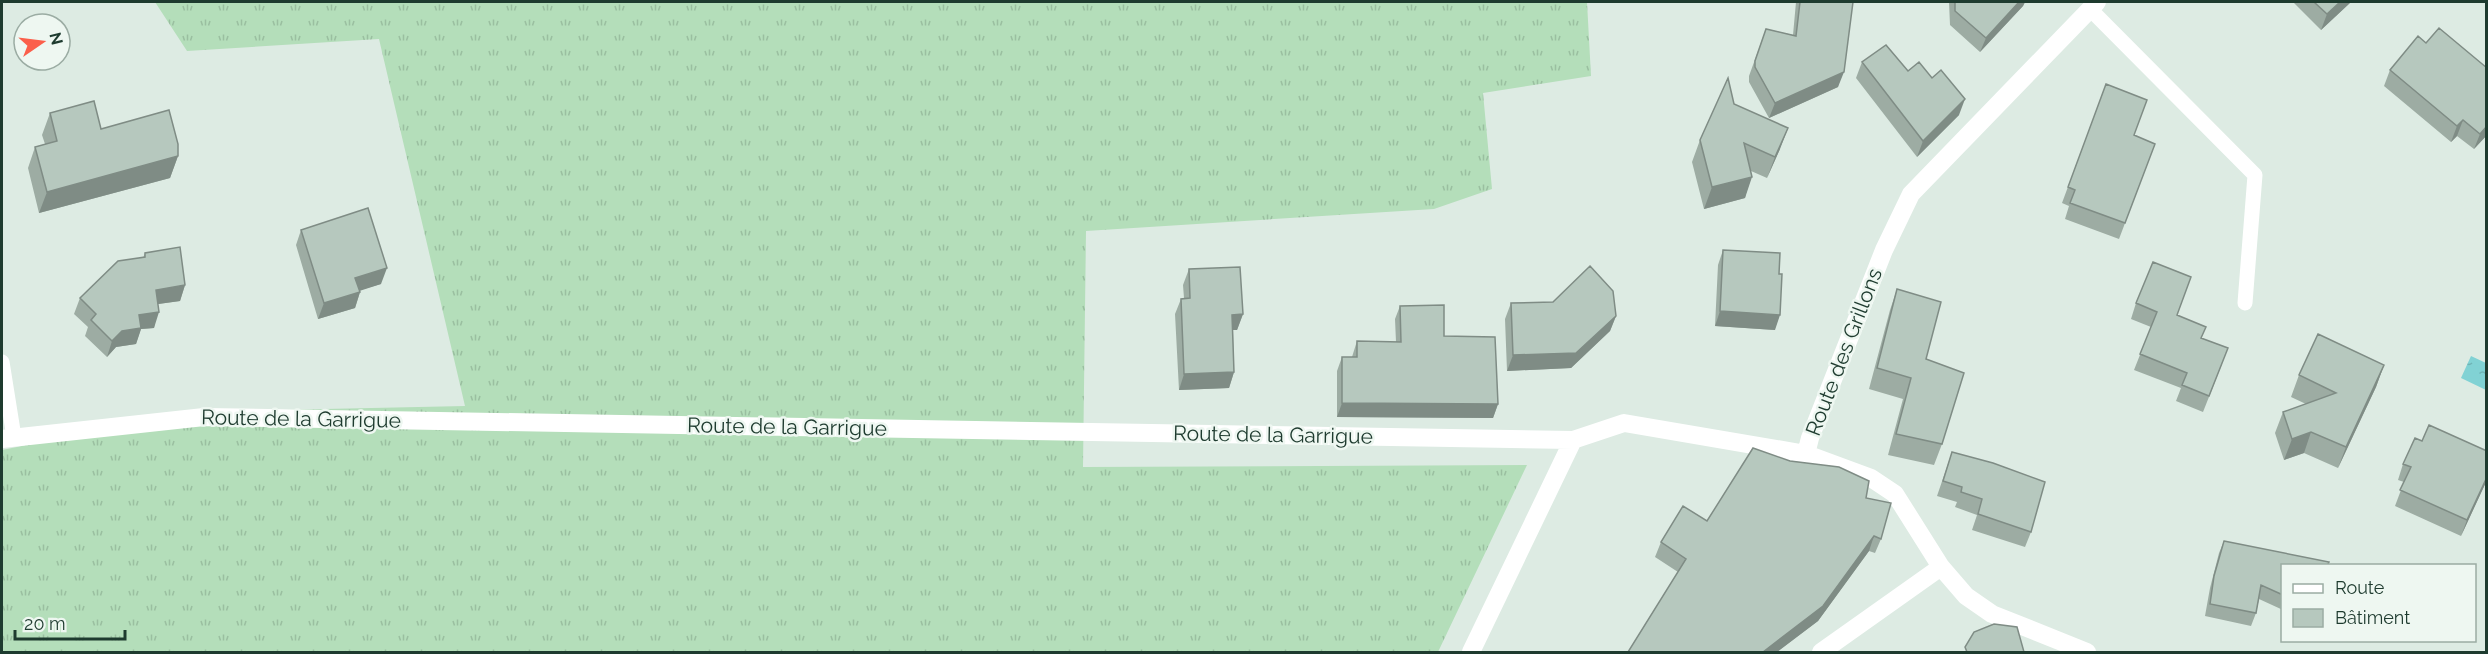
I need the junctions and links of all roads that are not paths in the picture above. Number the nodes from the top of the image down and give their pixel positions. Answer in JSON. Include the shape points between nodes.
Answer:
{"nodes":[{"id":1,"x":2093,"y":5,"type":"edge"},
{"id":2,"x":2245,"y":303,"type":"dead end"},
{"id":3,"x":2,"y":362,"type":"edge"},
{"id":4,"x":8,"y":438,"type":"edge"},
{"id":5,"x":1573,"y":440,"type":"junction"},
{"id":6,"x":1806,"y":454,"type":"junction"},
{"id":7,"x":1941,"y":567,"type":"junction"},
{"id":8,"x":1471,"y":652,"type":"edge"},
{"id":9,"x":1821,"y":652,"type":"edge"},
{"id":10,"x":2086,"y":652,"type":"edge"}],
"edges":[{"from":1,"to":2,"type":"lane","via":[[2255,175]]},
{"from":1,"to":6,"type":"street","name":"Route des Grillons","via":[[1911,194],[1884,250]]},
{"from":3,"to":4,"type":"lane"},
{"from":4,"to":5,"type":"street","name":"Route de la Garrigue","via":[[204,417]]},
{"from":5,"to":6,"type":"street","name":"Route des Grillons","via":[[1624,423]]},
{"from":5,"to":8,"type":"street"},
{"from":6,"to":7,"type":"street","via":[[1871,478],[1894,494]]},
{"from":7,"to":9,"type":"street"},
{"from":7,"to":10,"type":"street","via":[[1966,596],[1992,614]]}]}
